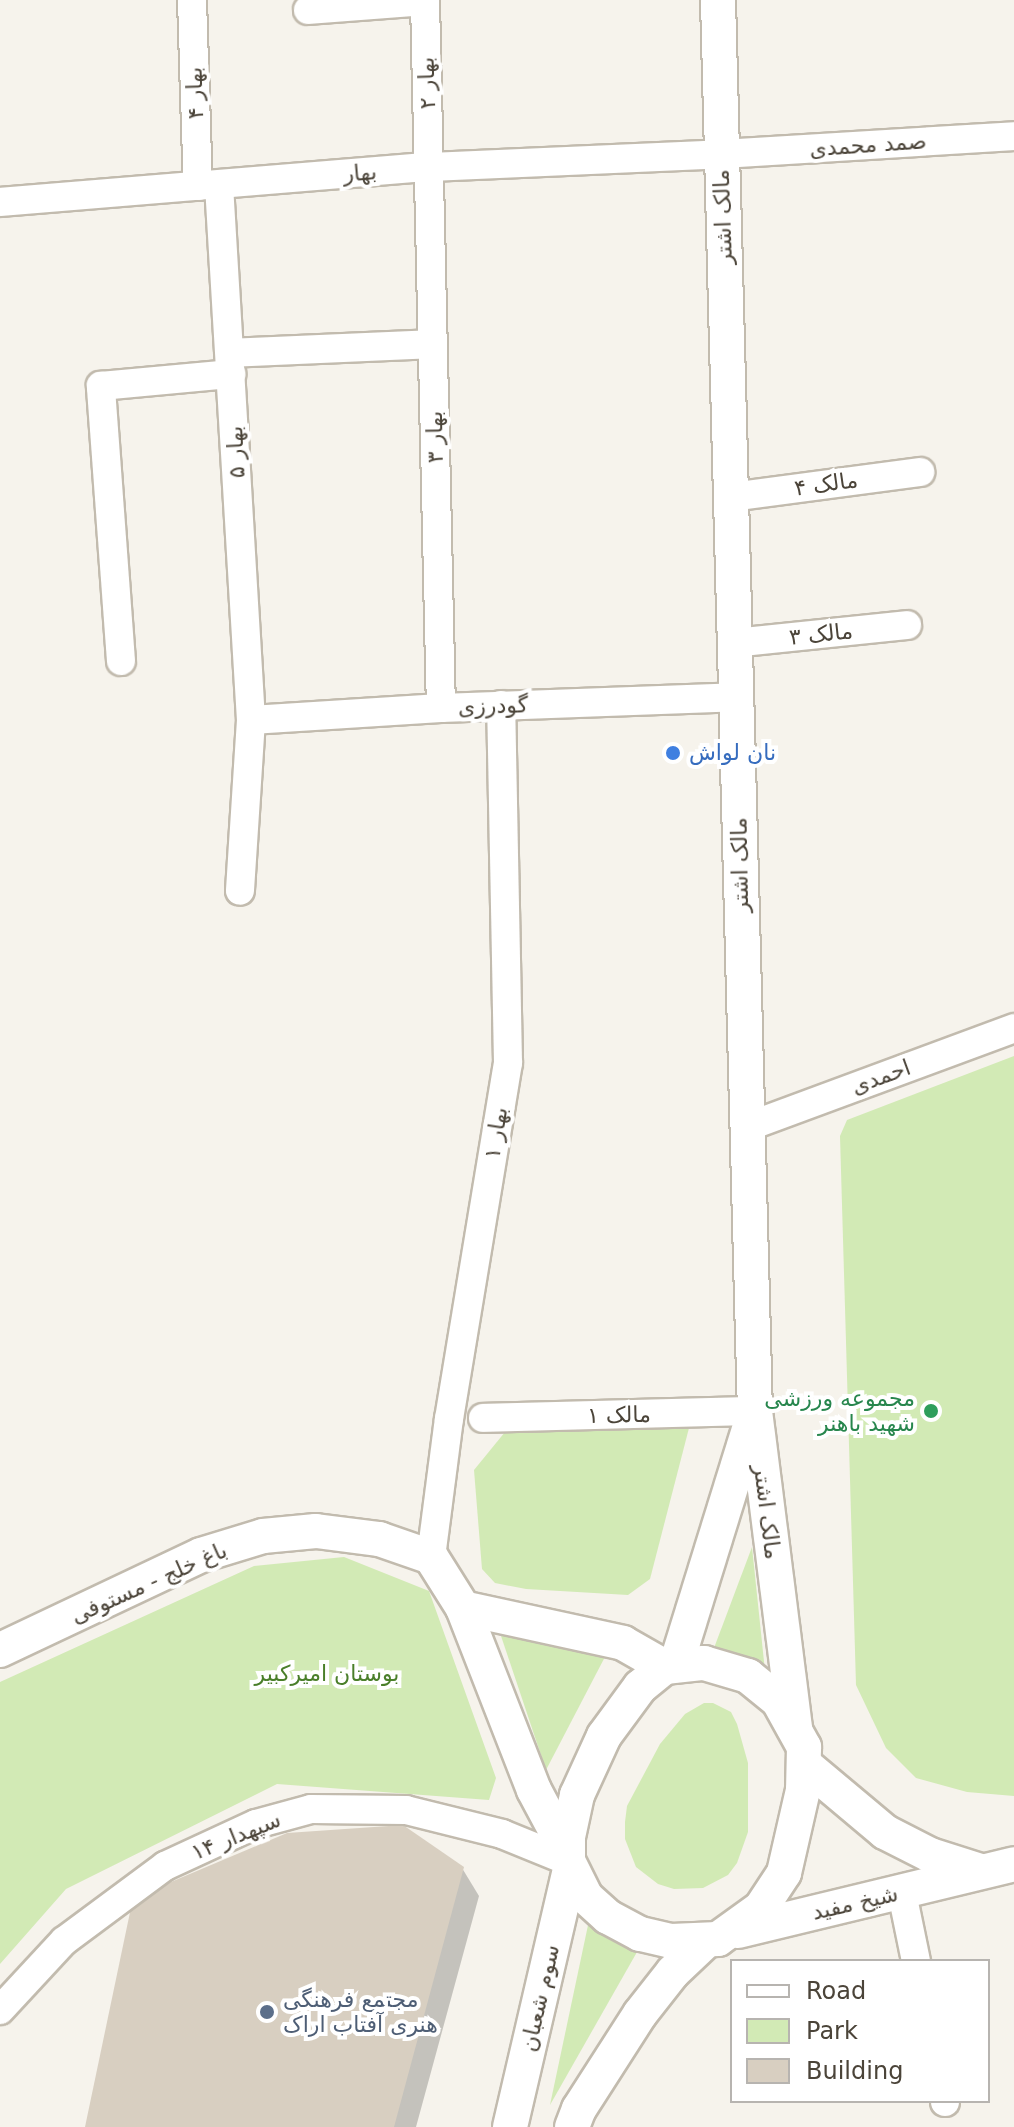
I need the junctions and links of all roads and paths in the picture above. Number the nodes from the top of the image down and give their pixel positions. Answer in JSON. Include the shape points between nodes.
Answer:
{"nodes":[{"id":1,"x":192,"y":0,"type":"edge"},
{"id":2,"x":425,"y":0,"type":"edge"},
{"id":3,"x":718,"y":0,"type":"edge"},
{"id":4,"x":308,"y":10,"type":"dead end"},
{"id":5,"x":1014,"y":136,"type":"edge"},
{"id":6,"x":722,"y":154,"type":"junction"},
{"id":7,"x":430,"y":167,"type":"junction"},
{"id":8,"x":209,"y":185,"type":"junction"},
{"id":9,"x":0,"y":202,"type":"edge"},
{"id":10,"x":433,"y":344,"type":"junction"},
{"id":11,"x":231,"y":363,"type":"junction"},
{"id":12,"x":920,"y":472,"type":"dead end"},
{"id":13,"x":731,"y":497,"type":"junction"},
{"id":14,"x":907,"y":625,"type":"dead end"},
{"id":15,"x":734,"y":643,"type":"junction"},
{"id":16,"x":121,"y":661,"type":"dead end"},
{"id":17,"x":736,"y":697,"type":"junction"},
{"id":18,"x":501,"y":705,"type":"junction"},
{"id":19,"x":441,"y":708,"type":"junction"},
{"id":20,"x":251,"y":720,"type":"junction"},
{"id":21,"x":240,"y":891,"type":"dead end"},
{"id":22,"x":1014,"y":1028,"type":"edge"},
{"id":23,"x":747,"y":1127,"type":"junction"},
{"id":24,"x":755,"y":1411,"type":"junction"},
{"id":25,"x":483,"y":1418,"type":"dead end"},
{"id":26,"x":431,"y":1557,"type":"junction"},
{"id":27,"x":463,"y":1608,"type":"junction"},
{"id":28,"x":0,"y":1650,"type":"edge"},
{"id":29,"x":671,"y":1666,"type":"junction"},
{"id":30,"x":795,"y":1728,"type":"junction"},
{"id":31,"x":804,"y":1764,"type":"junction"},
{"id":32,"x":568,"y":1861,"type":"junction"},
{"id":33,"x":1014,"y":1864,"type":"edge"},
{"id":34,"x":980,"y":1871,"type":"junction"},
{"id":35,"x":902,"y":1893,"type":"junction"},
{"id":36,"x":718,"y":1937,"type":"junction"},
{"id":37,"x":916,"y":1959,"type":"edge"},
{"id":38,"x":0,"y":2010,"type":"edge"},
{"id":39,"x":510,"y":2127,"type":"edge"},
{"id":40,"x":572,"y":2127,"type":"edge"}],
"edges":[{"from":1,"to":8,"type":"street","name":"بهار ۴"},
{"from":2,"to":4,"type":"street"},
{"from":2,"to":7,"type":"street","name":"بهار ۲"},
{"from":3,"to":6,"type":"street","name":"مالک اشتر"},
{"from":5,"to":6,"type":"street","name":"صمد محمدی"},
{"from":6,"to":7,"type":"street","name":"بهار"},
{"from":6,"to":13,"type":"street","name":"مالک اشتر"},
{"from":7,"to":8,"type":"street","name":"بهار"},
{"from":7,"to":10,"type":"street","name":"بهار ۳"},
{"from":8,"to":9,"type":"street","name":"بهار"},
{"from":8,"to":11,"type":"street","name":"بهار ۵"},
{"from":10,"to":11,"type":"street"},
{"from":10,"to":19,"type":"street","name":"بهار ۳"},
{"from":11,"to":16,"type":"street","via":[[101,386]]},
{"from":11,"to":20,"type":"street","name":"بهار ۵"},
{"from":12,"to":13,"type":"street","name":"مالک ۴"},
{"from":13,"to":15,"type":"street","name":"مالک اشتر"},
{"from":14,"to":15,"type":"street","name":"مالک ۳"},
{"from":15,"to":17,"type":"street","name":"مالک اشتر"},
{"from":17,"to":18,"type":"street","name":"گودرزی"},
{"from":17,"to":23,"type":"street","name":"مالک اشتر"},
{"from":18,"to":19,"type":"street","name":"گودرزی"},
{"from":18,"to":26,"type":"street","name":"بهار ۱","via":[[508,1063]]},
{"from":19,"to":20,"type":"street","name":"گودرزی"},
{"from":20,"to":21,"type":"street","name":"بهار ۵"},
{"from":22,"to":23,"type":"street","name":"احمدی"},
{"from":23,"to":24,"type":"street","name":"مالک اشتر"},
{"from":24,"to":25,"type":"street","name":"مالک ۱"},
{"from":24,"to":29,"type":"street"},
{"from":24,"to":30,"type":"street","name":"مالک اشتر"},
{"from":26,"to":27,"type":"street"},
{"from":26,"to":28,"type":"street","name":"باغ خلج - مستوفی","via":[[363,1537],[316,1531],[263,1536],[201,1555]]},
{"from":27,"to":29,"type":"street","via":[[623,1643]]},
{"from":27,"to":32,"type":"street","via":[[534,1790]]},
{"from":29,"to":30,"type":"street","via":[[723,1666],[748,1676],[778,1700]]},
{"from":29,"to":32,"type":"street","via":[[640,1687],[604,1736],[577,1795]]},
{"from":30,"to":31,"type":"street","via":[[804,1747]]},
{"from":31,"to":34,"type":"street","name":"شیخ مفید","via":[[885,1832],[930,1855]]},
{"from":31,"to":36,"type":"street","via":[[784,1873],[761,1908]]},
{"from":32,"to":36,"type":"street","via":[[586,1897],[629,1928],[671,1941]]},
{"from":32,"to":38,"type":"street","name":"سپهدار ۱۴","via":[[502,1834],[406,1810],[311,1809],[256,1824],[165,1866],[64,1941]]},
{"from":32,"to":39,"type":"street","name":"سوم شعبان"},
{"from":33,"to":34,"type":"street","name":"شیخ مفید"},
{"from":34,"to":35,"type":"street","name":"شیخ مفید"},
{"from":35,"to":36,"type":"street","name":"شیخ مفید"},
{"from":35,"to":37,"type":"street"},
{"from":36,"to":40,"type":"street","via":[[673,1972],[640,2014]]}]}
